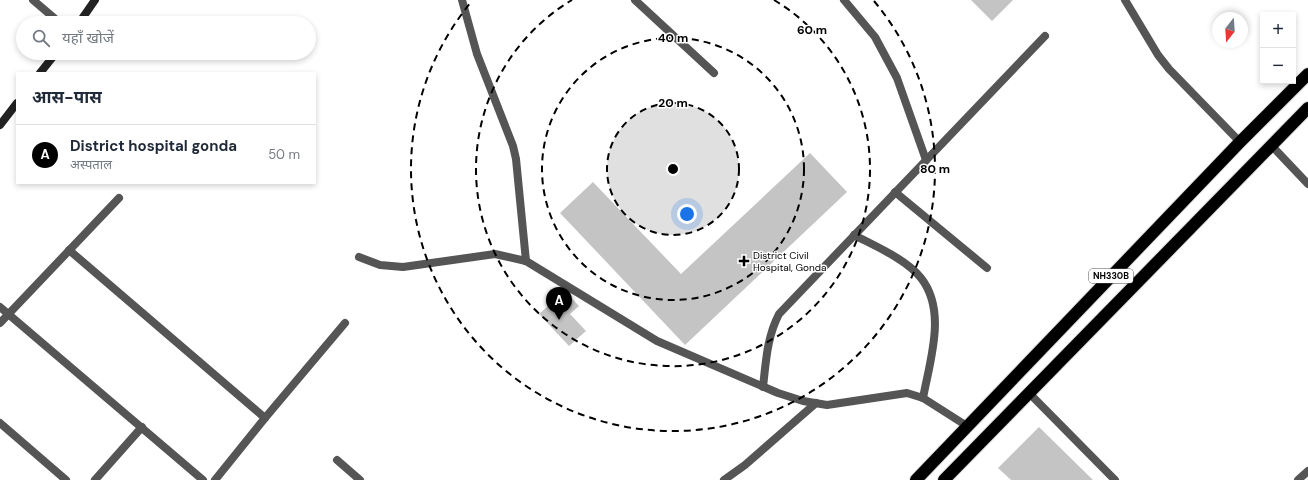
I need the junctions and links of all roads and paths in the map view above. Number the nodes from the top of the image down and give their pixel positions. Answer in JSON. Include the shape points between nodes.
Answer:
{"nodes":[{"id":1,"x":33,"y":0,"type":"edge"},
{"id":2,"x":95,"y":0,"type":"edge"},
{"id":3,"x":462,"y":0,"type":"edge"},
{"id":4,"x":635,"y":0,"type":"edge"},
{"id":5,"x":844,"y":0,"type":"edge"},
{"id":6,"x":1125,"y":0,"type":"edge"},
{"id":7,"x":52,"y":16,"type":"edge"},
{"id":8,"x":84,"y":16,"type":"edge"},
{"id":9,"x":1045,"y":36,"type":"dead end"},
{"id":10,"x":50,"y":60,"type":"edge"},
{"id":11,"x":41,"y":72,"type":"edge"},
{"id":12,"x":714,"y":73,"type":"dead end"},
{"id":13,"x":1308,"y":74,"type":"edge"},
{"id":14,"x":16,"y":104,"type":"edge"},
{"id":15,"x":1308,"y":108,"type":"edge"},
{"id":16,"x":0,"y":125,"type":"edge"},
{"id":17,"x":1240,"y":142,"type":"junction"},
{"id":18,"x":1271,"y":146,"type":"junction"},
{"id":19,"x":926,"y":160,"type":"junction"},
{"id":20,"x":1308,"y":184,"type":"edge"},
{"id":21,"x":895,"y":192,"type":"junction"},
{"id":22,"x":119,"y":198,"type":"dead end"},
{"id":23,"x":854,"y":235,"type":"junction"},
{"id":24,"x":69,"y":250,"type":"junction"},
{"id":25,"x":359,"y":257,"type":"dead end"},
{"id":26,"x":526,"y":261,"type":"junction"},
{"id":27,"x":987,"y":268,"type":"dead end"},
{"id":28,"x":0,"y":307,"type":"edge"},
{"id":29,"x":8,"y":314,"type":"junction"},
{"id":30,"x":0,"y":323,"type":"edge"},
{"id":31,"x":345,"y":323,"type":"dead end"},
{"id":32,"x":763,"y":387,"type":"junction"},
{"id":33,"x":1030,"y":394,"type":"junction"},
{"id":34,"x":923,"y":398,"type":"junction"},
{"id":35,"x":816,"y":403,"type":"junction"},
{"id":36,"x":265,"y":418,"type":"junction"},
{"id":37,"x":0,"y":423,"type":"edge"},
{"id":38,"x":967,"y":426,"type":"junction"},
{"id":39,"x":142,"y":427,"type":"junction"},
{"id":40,"x":337,"y":460,"type":"dead end"},
{"id":41,"x":1308,"y":471,"type":"edge"},
{"id":42,"x":66,"y":480,"type":"edge"},
{"id":43,"x":95,"y":480,"type":"edge"},
{"id":44,"x":203,"y":480,"type":"edge"},
{"id":45,"x":215,"y":480,"type":"edge"},
{"id":46,"x":360,"y":480,"type":"edge"},
{"id":47,"x":724,"y":480,"type":"edge"},
{"id":48,"x":916,"y":480,"type":"edge"},
{"id":49,"x":944,"y":480,"type":"edge"},
{"id":50,"x":1115,"y":480,"type":"edge"},
{"id":51,"x":1298,"y":480,"type":"edge"}],
"edges":[{"from":1,"to":7,"type":"street"},
{"from":2,"to":8,"type":"street"},
{"from":3,"to":26,"type":"street","via":[[477,54],[516,159]]},
{"from":4,"to":12,"type":"street"},
{"from":5,"to":19,"type":"street","via":[[875,37],[897,78]]},
{"from":6,"to":17,"type":"street","via":[[1169,69]]},
{"from":9,"to":19,"type":"street"},
{"from":10,"to":11,"type":"street"},
{"from":13,"to":17,"type":"highway","number":"NH330B"},
{"from":14,"to":16,"type":"street"},
{"from":15,"to":18,"type":"highway","number":"NH330B"},
{"from":17,"to":38,"type":"highway","number":"NH330B"},
{"from":18,"to":20,"type":"street"},
{"from":18,"to":33,"type":"highway","number":"NH330B"},
{"from":19,"to":21,"type":"street"},
{"from":21,"to":23,"type":"street"},
{"from":21,"to":27,"type":"street"},
{"from":22,"to":24,"type":"street"},
{"from":23,"to":32,"type":"street","via":[[779,314],[768,341]]},
{"from":23,"to":34,"type":"street","via":[[898,259],[920,277],[932,298],[936,327]]},
{"from":24,"to":29,"type":"street"},
{"from":24,"to":36,"type":"street"},
{"from":25,"to":26,"type":"street","via":[[380,266],[403,267],[495,254]]},
{"from":26,"to":32,"type":"street","via":[[657,341]]},
{"from":28,"to":29,"type":"street"},
{"from":29,"to":30,"type":"street"},
{"from":29,"to":39,"type":"street"},
{"from":31,"to":36,"type":"street"},
{"from":32,"to":35,"type":"street"},
{"from":33,"to":49,"type":"highway","number":"NH330B"},
{"from":33,"to":50,"type":"street"},
{"from":34,"to":35,"type":"street","via":[[907,393],[827,405]]},
{"from":34,"to":38,"type":"street"},
{"from":35,"to":47,"type":"street"},
{"from":36,"to":45,"type":"street"},
{"from":37,"to":42,"type":"street"},
{"from":38,"to":48,"type":"highway","number":"NH330B"},
{"from":39,"to":43,"type":"street"},
{"from":39,"to":44,"type":"street"},
{"from":40,"to":46,"type":"street"},
{"from":41,"to":51,"type":"street"}]}
